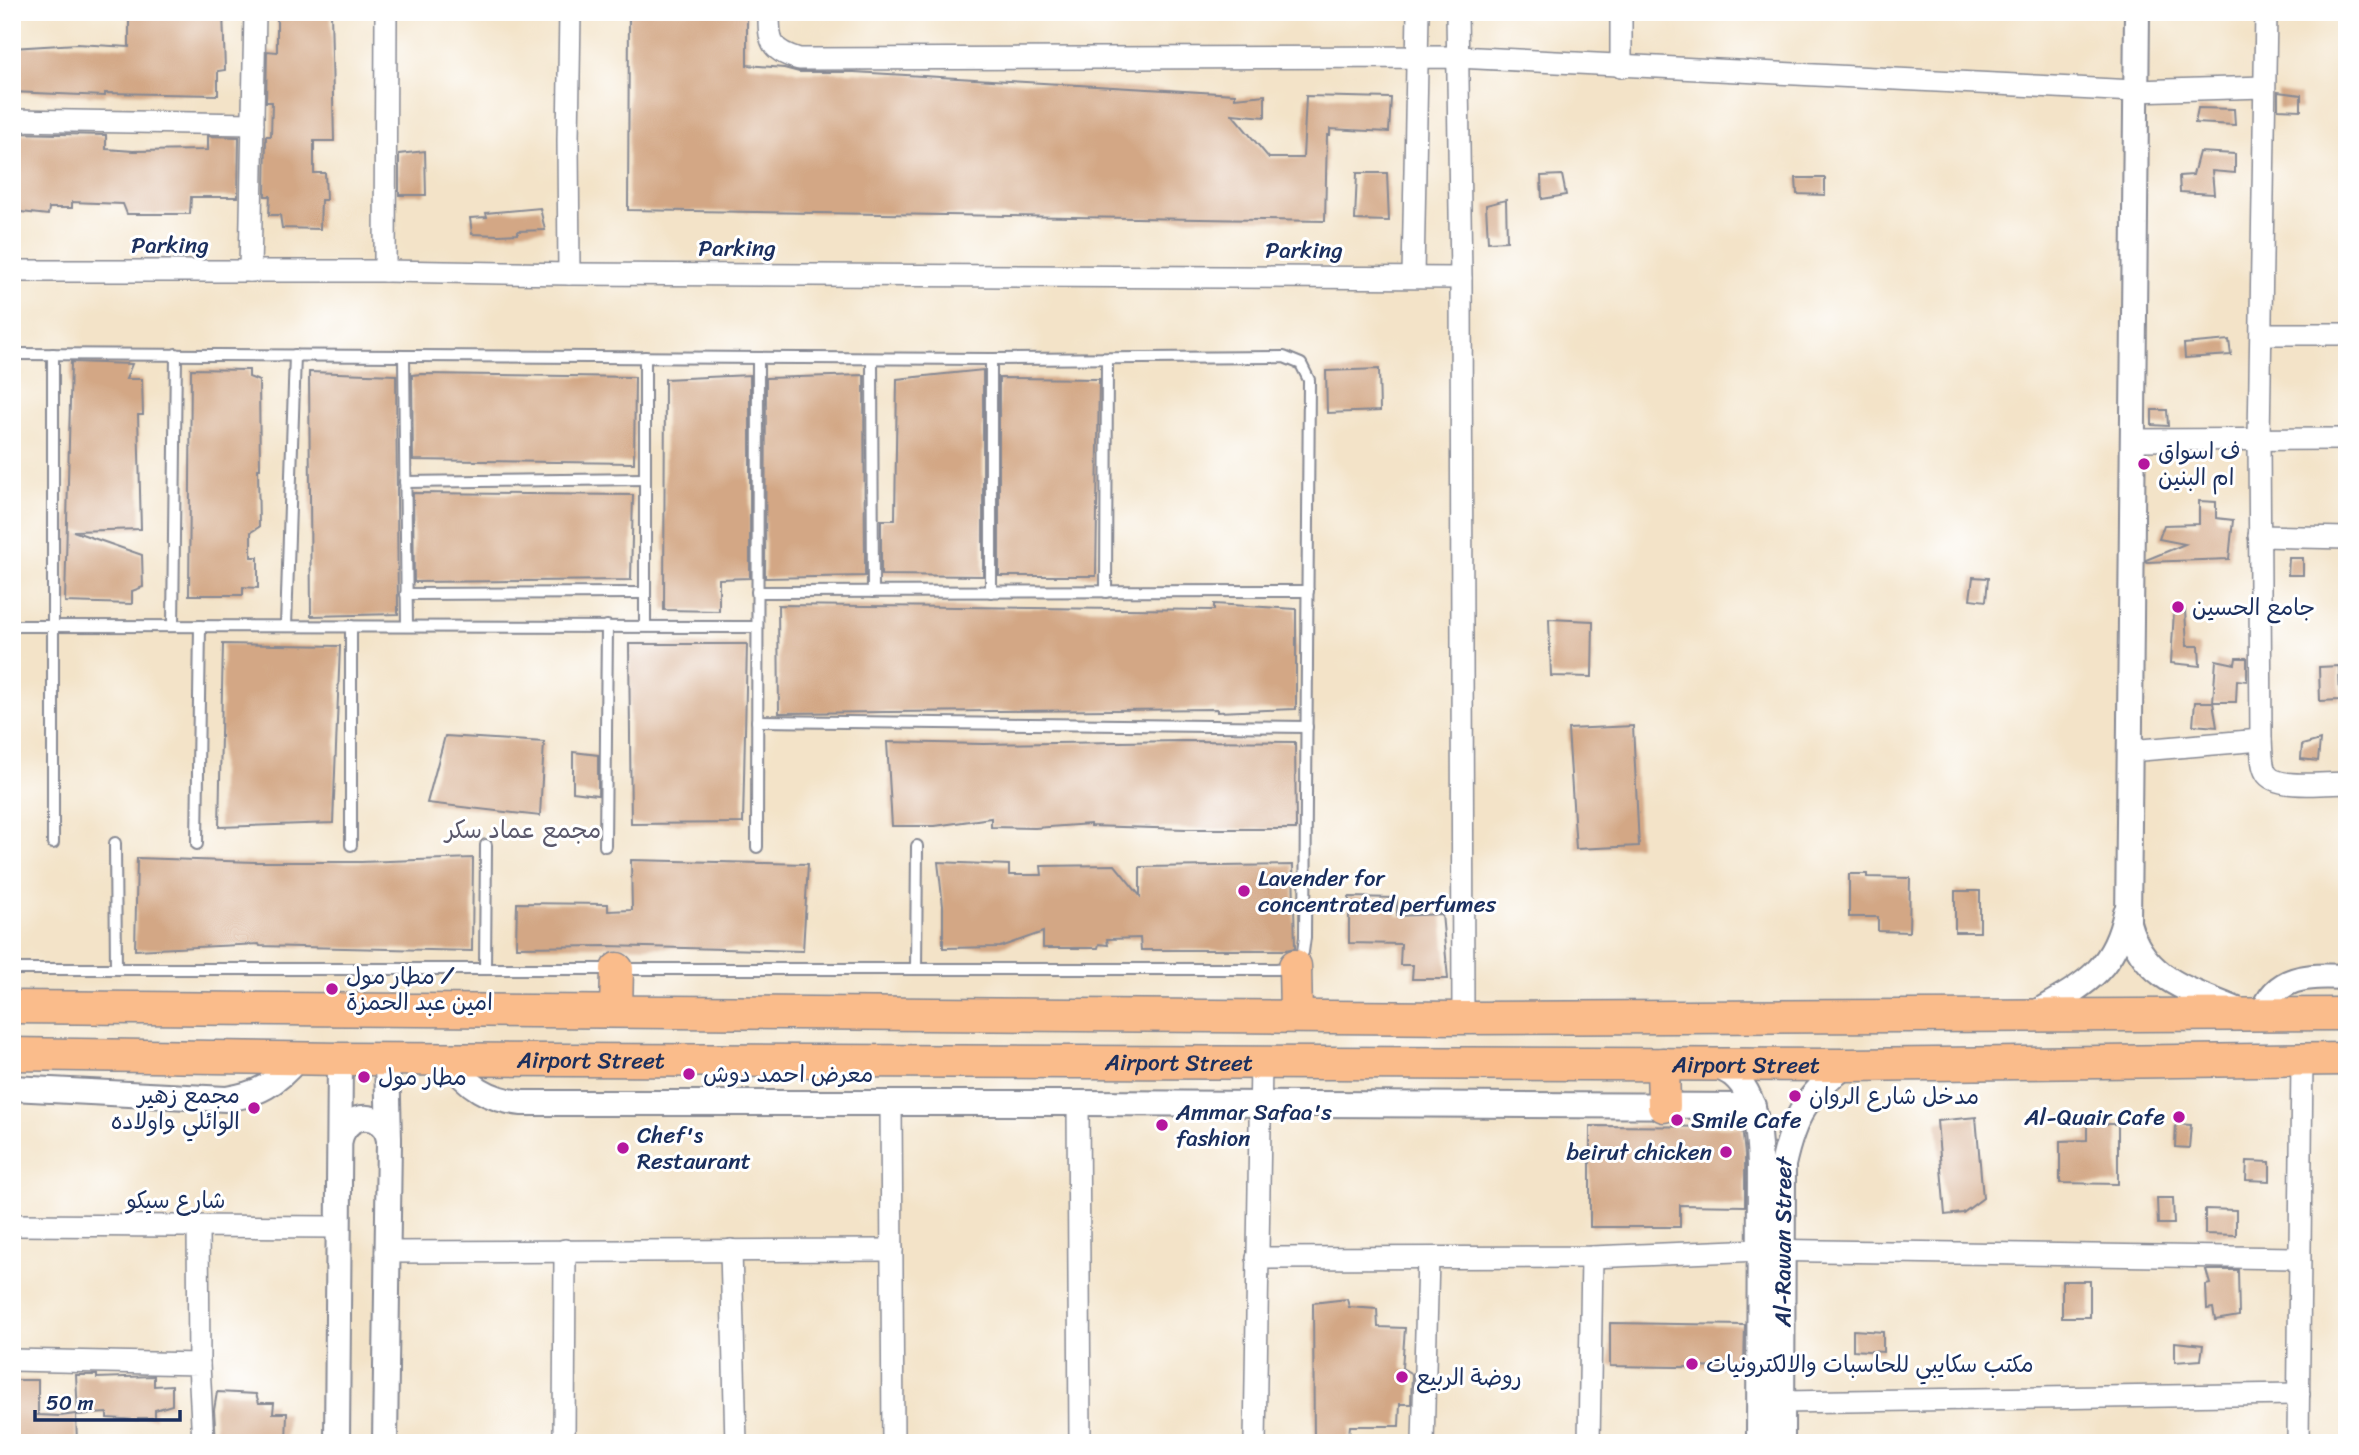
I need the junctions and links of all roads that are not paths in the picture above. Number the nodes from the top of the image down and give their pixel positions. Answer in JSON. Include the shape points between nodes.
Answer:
{"nodes":[{"id":1,"x":256,"y":12,"type":"edge"},
{"id":2,"x":386,"y":12,"type":"edge"},
{"id":3,"x":570,"y":12,"type":"edge"},
{"id":4,"x":769,"y":12,"type":"edge"},
{"id":5,"x":1418,"y":12,"type":"edge"},
{"id":6,"x":1457,"y":12,"type":"edge"},
{"id":7,"x":1620,"y":12,"type":"edge"},
{"id":8,"x":2137,"y":12,"type":"edge"},
{"id":9,"x":2266,"y":12,"type":"edge"},
{"id":10,"x":1457,"y":57,"type":"junction"},
{"id":11,"x":1417,"y":59,"type":"junction"},
{"id":12,"x":1621,"y":67,"type":"junction"},
{"id":13,"x":2264,"y":87,"type":"junction"},
{"id":14,"x":2135,"y":91,"type":"junction"},
{"id":15,"x":12,"y":120,"type":"edge"},
{"id":16,"x":253,"y":124,"type":"junction"},
{"id":17,"x":12,"y":271,"type":"edge"},
{"id":18,"x":250,"y":271,"type":"junction"},
{"id":19,"x":385,"y":271,"type":"junction"},
{"id":20,"x":569,"y":274,"type":"junction"},
{"id":21,"x":1413,"y":276,"type":"junction"},
{"id":22,"x":1461,"y":278,"type":"junction"},
{"id":23,"x":2261,"y":334,"type":"junction"},
{"id":24,"x":2347,"y":334,"type":"edge"},
{"id":25,"x":12,"y":354,"type":"edge"},
{"id":26,"x":53,"y":354,"type":"junction"},
{"id":27,"x":176,"y":354,"type":"junction"},
{"id":28,"x":295,"y":355,"type":"junction"},
{"id":29,"x":404,"y":356,"type":"junction"},
{"id":30,"x":645,"y":357,"type":"junction"},
{"id":31,"x":758,"y":358,"type":"junction"},
{"id":32,"x":872,"y":359,"type":"junction"},
{"id":33,"x":991,"y":359,"type":"junction"},
{"id":34,"x":1107,"y":359,"type":"junction"},
{"id":35,"x":2132,"y":439,"type":"junction"},
{"id":36,"x":2259,"y":439,"type":"junction"},
{"id":37,"x":2347,"y":439,"type":"edge"},
{"id":38,"x":645,"y":479,"type":"junction"},
{"id":39,"x":405,"y":482,"type":"junction"},
{"id":40,"x":2259,"y":536,"type":"junction"},
{"id":41,"x":2347,"y":538,"type":"edge"},
{"id":42,"x":1308,"y":591,"type":"junction"},
{"id":43,"x":757,"y":592,"type":"junction"},
{"id":44,"x":873,"y":592,"type":"junction"},
{"id":45,"x":992,"y":592,"type":"junction"},
{"id":46,"x":1106,"y":592,"type":"junction"},
{"id":47,"x":644,"y":593,"type":"junction"},
{"id":48,"x":406,"y":594,"type":"junction"},
{"id":49,"x":12,"y":626,"type":"edge"},
{"id":50,"x":54,"y":626,"type":"junction"},
{"id":51,"x":173,"y":626,"type":"junction"},
{"id":52,"x":200,"y":626,"type":"junction"},
{"id":53,"x":286,"y":626,"type":"junction"},
{"id":54,"x":351,"y":626,"type":"junction"},
{"id":55,"x":407,"y":626,"type":"junction"},
{"id":56,"x":607,"y":626,"type":"junction"},
{"id":57,"x":645,"y":626,"type":"junction"},
{"id":58,"x":757,"y":627,"type":"junction"},
{"id":59,"x":757,"y":721,"type":"junction"},
{"id":60,"x":1307,"y":727,"type":"junction"},
{"id":61,"x":2261,"y":740,"type":"junction"},
{"id":62,"x":2129,"y":751,"type":"junction"},
{"id":63,"x":2347,"y":783,"type":"edge"},
{"id":64,"x":53,"y":843,"type":"dead end"},
{"id":65,"x":115,"y":843,"type":"dead end"},
{"id":66,"x":197,"y":844,"type":"dead end"},
{"id":67,"x":351,"y":845,"type":"dead end"},
{"id":68,"x":486,"y":845,"type":"dead end"},
{"id":69,"x":605,"y":846,"type":"dead end"},
{"id":70,"x":917,"y":846,"type":"dead end"},
{"id":71,"x":757,"y":847,"type":"dead end"},
{"id":72,"x":2127,"y":908,"type":"junction"},
{"id":73,"x":1295,"y":965,"type":"junction"},
{"id":74,"x":12,"y":969,"type":"edge"},
{"id":75,"x":116,"y":969,"type":"junction"},
{"id":76,"x":485,"y":969,"type":"junction"},
{"id":77,"x":617,"y":969,"type":"junction"},
{"id":78,"x":916,"y":969,"type":"junction"},
{"id":79,"x":2347,"y":977,"type":"edge"},
{"id":80,"x":19,"y":1007,"type":"edge"},
{"id":81,"x":617,"y":1011,"type":"junction"},
{"id":82,"x":2254,"y":1014,"type":"junction"},
{"id":83,"x":2347,"y":1014,"type":"edge"},
{"id":84,"x":2032,"y":1015,"type":"junction"},
{"id":85,"x":1296,"y":1017,"type":"junction"},
{"id":86,"x":1463,"y":1018,"type":"junction"},
{"id":87,"x":19,"y":1054,"type":"edge"},
{"id":88,"x":298,"y":1058,"type":"junction"},
{"id":89,"x":340,"y":1059,"type":"junction"},
{"id":90,"x":387,"y":1059,"type":"junction"},
{"id":91,"x":448,"y":1059,"type":"junction"},
{"id":92,"x":2302,"y":1059,"type":"junction"},
{"id":93,"x":2347,"y":1059,"type":"edge"},
{"id":94,"x":1261,"y":1062,"type":"junction"},
{"id":95,"x":1663,"y":1064,"type":"junction"},
{"id":96,"x":1713,"y":1064,"type":"junction"},
{"id":97,"x":1846,"y":1065,"type":"junction"},
{"id":98,"x":12,"y":1088,"type":"edge"},
{"id":99,"x":1078,"y":1103,"type":"junction"},
{"id":100,"x":891,"y":1104,"type":"junction"},
{"id":101,"x":1260,"y":1105,"type":"junction"},
{"id":102,"x":1664,"y":1106,"type":"junction"},
{"id":103,"x":1753,"y":1106,"type":"junction"},
{"id":104,"x":340,"y":1139,"type":"junction"},
{"id":105,"x":388,"y":1140,"type":"junction"},
{"id":106,"x":12,"y":1224,"type":"edge"},
{"id":107,"x":198,"y":1226,"type":"junction"},
{"id":108,"x":339,"y":1227,"type":"junction"},
{"id":109,"x":565,"y":1250,"type":"junction"},
{"id":110,"x":731,"y":1250,"type":"junction"},
{"id":111,"x":892,"y":1250,"type":"junction"},
{"id":112,"x":1771,"y":1250,"type":"junction"},
{"id":113,"x":386,"y":1252,"type":"junction"},
{"id":114,"x":1592,"y":1257,"type":"junction"},
{"id":115,"x":1256,"y":1258,"type":"junction"},
{"id":116,"x":1428,"y":1258,"type":"junction"},
{"id":117,"x":2299,"y":1258,"type":"junction"},
{"id":118,"x":12,"y":1360,"type":"edge"},
{"id":119,"x":199,"y":1364,"type":"junction"},
{"id":120,"x":2299,"y":1394,"type":"junction"},
{"id":121,"x":1782,"y":1402,"type":"junction"},
{"id":122,"x":203,"y":1443,"type":"edge"},
{"id":123,"x":337,"y":1443,"type":"edge"},
{"id":124,"x":385,"y":1443,"type":"edge"},
{"id":125,"x":564,"y":1443,"type":"edge"},
{"id":126,"x":736,"y":1443,"type":"edge"},
{"id":127,"x":893,"y":1443,"type":"edge"},
{"id":128,"x":1080,"y":1443,"type":"edge"},
{"id":129,"x":1255,"y":1443,"type":"edge"},
{"id":130,"x":1423,"y":1443,"type":"edge"},
{"id":131,"x":1589,"y":1443,"type":"edge"},
{"id":132,"x":1759,"y":1443,"type":"edge"},
{"id":133,"x":1782,"y":1443,"type":"edge"},
{"id":134,"x":2298,"y":1443,"type":"edge"}],
"edges":[{"from":1,"to":16,"type":"street"},
{"from":2,"to":19,"type":"street"},
{"from":3,"to":20,"type":"street"},
{"from":4,"to":11,"type":"street","via":[[769,37],[781,53],[799,59]]},
{"from":5,"to":11,"type":"street"},
{"from":6,"to":10,"type":"street"},
{"from":7,"to":12,"type":"street"},
{"from":8,"to":14,"type":"street"},
{"from":9,"to":13,"type":"street"},
{"from":10,"to":11,"type":"street"},
{"from":10,"to":12,"type":"street"},
{"from":10,"to":22,"type":"street"},
{"from":11,"to":21,"type":"street"},
{"from":12,"to":14,"type":"street"},
{"from":13,"to":14,"type":"street"},
{"from":13,"to":23,"type":"street"},
{"from":14,"to":35,"type":"street"},
{"from":15,"to":16,"type":"street"},
{"from":16,"to":18,"type":"street"},
{"from":17,"to":18,"type":"street","name":"Parking"},
{"from":18,"to":19,"type":"street","name":"Parking"},
{"from":19,"to":20,"type":"street","name":"Parking"},
{"from":20,"to":21,"type":"street","name":"Parking"},
{"from":21,"to":22,"type":"street","name":"Parking"},
{"from":22,"to":86,"type":"street"},
{"from":23,"to":24,"type":"street"},
{"from":23,"to":36,"type":"street"},
{"from":25,"to":26,"type":"lane"},
{"from":26,"to":27,"type":"lane"},
{"from":26,"to":50,"type":"lane"},
{"from":27,"to":28,"type":"lane"},
{"from":27,"to":51,"type":"lane"},
{"from":28,"to":29,"type":"lane"},
{"from":28,"to":53,"type":"lane"},
{"from":29,"to":30,"type":"lane"},
{"from":29,"to":39,"type":"lane"},
{"from":30,"to":31,"type":"lane"},
{"from":30,"to":38,"type":"lane"},
{"from":31,"to":32,"type":"lane"},
{"from":31,"to":43,"type":"lane"},
{"from":32,"to":33,"type":"lane"},
{"from":32,"to":44,"type":"lane"},
{"from":33,"to":34,"type":"lane"},
{"from":33,"to":45,"type":"lane"},
{"from":34,"to":42,"type":"lane","via":[[1284,357],[1301,364],[1309,380]]},
{"from":34,"to":46,"type":"lane"},
{"from":35,"to":36,"type":"street"},
{"from":35,"to":62,"type":"street"},
{"from":36,"to":37,"type":"street"},
{"from":36,"to":40,"type":"street"},
{"from":38,"to":39,"type":"lane"},
{"from":38,"to":47,"type":"lane"},
{"from":39,"to":48,"type":"lane"},
{"from":40,"to":41,"type":"street"},
{"from":40,"to":61,"type":"street"},
{"from":42,"to":46,"type":"lane"},
{"from":42,"to":60,"type":"lane"},
{"from":43,"to":44,"type":"lane"},
{"from":43,"to":58,"type":"lane"},
{"from":44,"to":45,"type":"lane"},
{"from":45,"to":46,"type":"lane"},
{"from":47,"to":48,"type":"lane"},
{"from":47,"to":57,"type":"lane"},
{"from":48,"to":55,"type":"lane"},
{"from":49,"to":50,"type":"lane"},
{"from":50,"to":51,"type":"lane"},
{"from":50,"to":64,"type":"lane"},
{"from":51,"to":52,"type":"lane"},
{"from":52,"to":53,"type":"lane"},
{"from":52,"to":66,"type":"lane"},
{"from":53,"to":54,"type":"lane"},
{"from":54,"to":55,"type":"lane"},
{"from":54,"to":67,"type":"lane"},
{"from":55,"to":56,"type":"lane"},
{"from":56,"to":57,"type":"lane"},
{"from":56,"to":69,"type":"lane"},
{"from":57,"to":58,"type":"lane"},
{"from":58,"to":59,"type":"lane"},
{"from":59,"to":60,"type":"lane"},
{"from":59,"to":71,"type":"lane"},
{"from":60,"to":73,"type":"lane","via":[[1305,945]]},
{"from":61,"to":62,"type":"street"},
{"from":61,"to":63,"type":"street","via":[[2264,772],[2270,778],[2280,783]]},
{"from":62,"to":72,"type":"street"},
{"from":65,"to":75,"type":"lane"},
{"from":68,"to":76,"type":"lane"},
{"from":70,"to":78,"type":"lane"},
{"from":72,"to":82,"type":"street","via":[[2137,950],[2156,971]]},
{"from":72,"to":84,"type":"street","via":[[2118,941],[2100,970]]},
{"from":73,"to":78,"type":"lane","via":[[1277,969]]},
{"from":73,"to":85,"type":"main road"},
{"from":74,"to":75,"type":"lane"},
{"from":75,"to":76,"type":"lane"},
{"from":76,"to":77,"type":"lane"},
{"from":77,"to":78,"type":"lane"},
{"from":77,"to":81,"type":"main road"},
{"from":79,"to":82,"type":"street","via":[[2313,976],[2287,983]]},
{"from":80,"to":81,"type":"main road","name":"Airport Street"},
{"from":80,"to":87,"type":"main road","via":[[15,1030]]},
{"from":81,"to":85,"type":"main road","name":"Airport Street"},
{"from":82,"to":83,"type":"main road","name":"Airport Street"},
{"from":82,"to":84,"type":"main road","name":"Airport Street"},
{"from":84,"to":86,"type":"main road","name":"Airport Street"},
{"from":85,"to":86,"type":"main road","name":"Airport Street"},
{"from":87,"to":88,"type":"main road","name":"Airport Street"},
{"from":88,"to":89,"type":"main road","name":"Airport Street"},
{"from":88,"to":98,"type":"street","via":[[267,1087],[226,1099]]},
{"from":89,"to":90,"type":"main road","name":"Airport Street"},
{"from":89,"to":104,"type":"street"},
{"from":90,"to":91,"type":"main road","name":"Airport Street"},
{"from":90,"to":105,"type":"street"},
{"from":91,"to":94,"type":"main road","name":"Airport Street"},
{"from":91,"to":100,"type":"street","via":[[467,1082],[508,1102]]},
{"from":92,"to":93,"type":"main road","name":"Airport Street"},
{"from":92,"to":97,"type":"main road","name":"Airport Street"},
{"from":92,"to":117,"type":"street"},
{"from":94,"to":95,"type":"main road","name":"Airport Street"},
{"from":94,"to":101,"type":"street"},
{"from":95,"to":96,"type":"main road","name":"Airport Street"},
{"from":95,"to":102,"type":"main road"},
{"from":96,"to":97,"type":"main road","name":"Airport Street"},
{"from":96,"to":103,"type":"street","name":"Al-Rawan Street","via":[[1734,1076]]},
{"from":97,"to":112,"type":"street","name":"Al-Rawan Street","via":[[1821,1084],[1796,1122],[1783,1165]]},
{"from":99,"to":100,"type":"street"},
{"from":99,"to":101,"type":"street"},
{"from":99,"to":128,"type":"street"},
{"from":100,"to":111,"type":"street"},
{"from":101,"to":102,"type":"street"},
{"from":101,"to":115,"type":"street"},
{"from":102,"to":103,"type":"street"},
{"from":103,"to":112,"type":"street","name":"Al-Rawan Street"},
{"from":104,"to":105,"type":"street","via":[[347,1124],[362,1118],[378,1121]]},
{"from":104,"to":108,"type":"street"},
{"from":105,"to":113,"type":"street"},
{"from":106,"to":107,"type":"street","name":"شارع سيكو"},
{"from":107,"to":108,"type":"street","name":"شارع سيكو"},
{"from":107,"to":119,"type":"street"},
{"from":108,"to":123,"type":"street"},
{"from":109,"to":110,"type":"street"},
{"from":109,"to":113,"type":"street"},
{"from":109,"to":125,"type":"street"},
{"from":110,"to":111,"type":"street"},
{"from":110,"to":126,"type":"street"},
{"from":111,"to":127,"type":"street"},
{"from":112,"to":114,"type":"street"},
{"from":112,"to":117,"type":"street"},
{"from":112,"to":121,"type":"street","name":"Al-Rawan Street"},
{"from":112,"to":132,"type":"street","name":"Al-Rawan Street"},
{"from":113,"to":124,"type":"street"},
{"from":114,"to":116,"type":"street"},
{"from":114,"to":131,"type":"street"},
{"from":115,"to":116,"type":"street"},
{"from":115,"to":129,"type":"street"},
{"from":116,"to":130,"type":"street"},
{"from":117,"to":120,"type":"street"},
{"from":118,"to":119,"type":"street"},
{"from":119,"to":122,"type":"street"},
{"from":120,"to":121,"type":"street"},
{"from":120,"to":134,"type":"street"},
{"from":121,"to":133,"type":"street","name":"Al-Rawan Street"}]}
